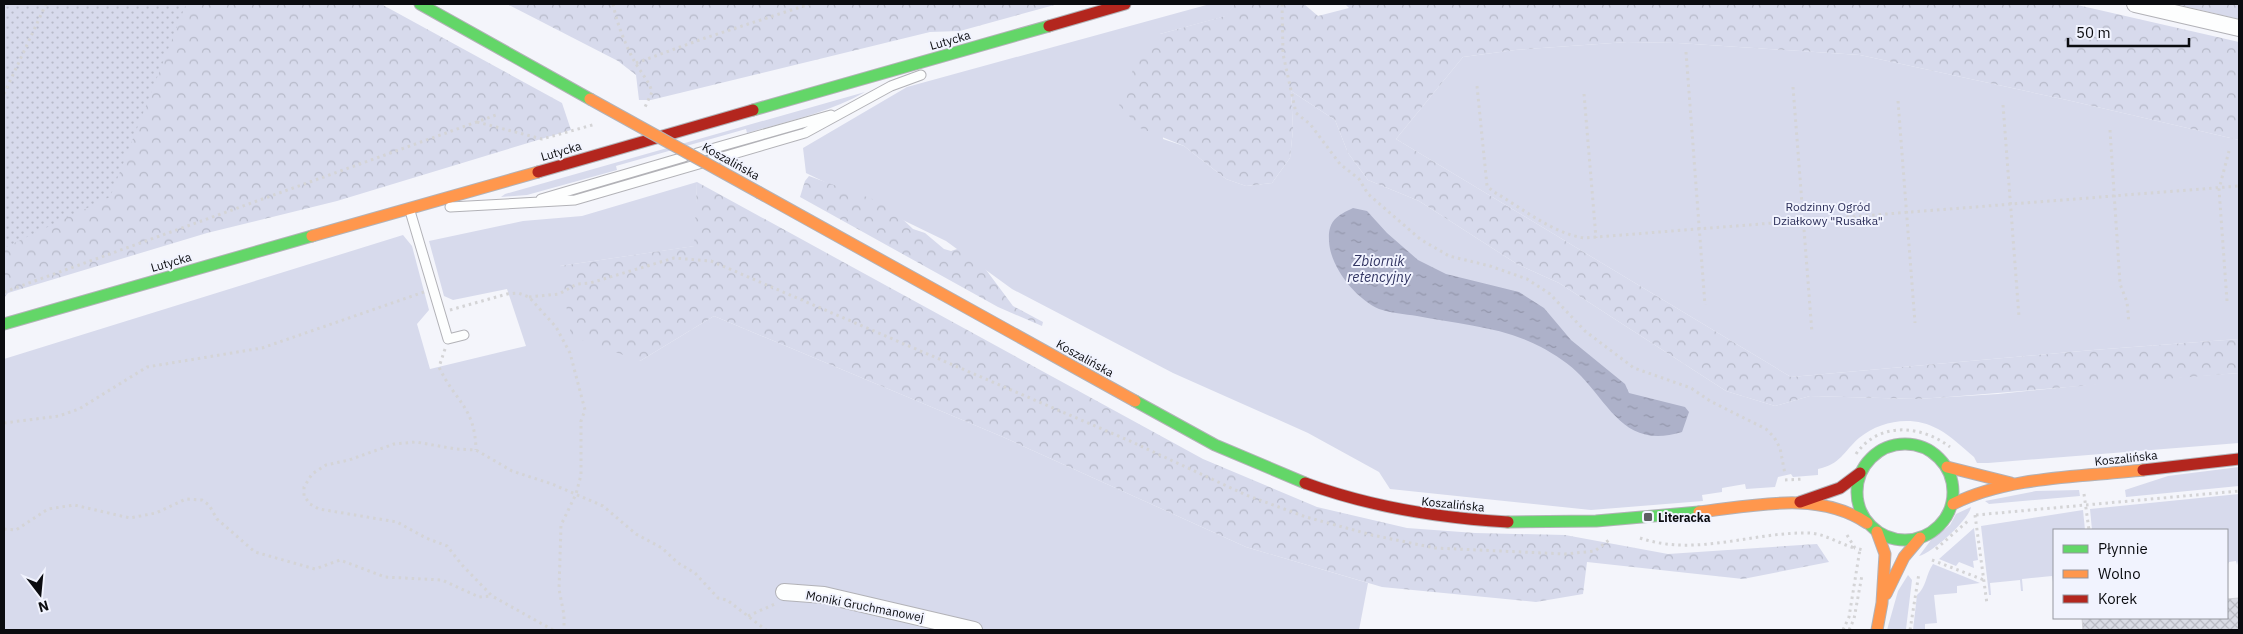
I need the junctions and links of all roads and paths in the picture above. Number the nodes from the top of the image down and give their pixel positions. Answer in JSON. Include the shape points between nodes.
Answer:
{"nodes":[{"id":1,"x":46,"y":4,"type":"edge"},
{"id":2,"x":420,"y":4,"type":"edge"},
{"id":3,"x":613,"y":4,"type":"edge"},
{"id":4,"x":810,"y":4,"type":"edge"},
{"id":5,"x":1125,"y":4,"type":"edge"},
{"id":6,"x":1282,"y":4,"type":"edge"},
{"id":7,"x":2135,"y":4,"type":"edge"},
{"id":8,"x":1111,"y":8,"type":"junction"},
{"id":9,"x":2239,"y":28,"type":"edge"},
{"id":10,"x":1062,"y":33,"type":"dead end"},
{"id":11,"x":1686,"y":52,"type":"dead end"},
{"id":12,"x":636,"y":63,"type":"junction"},
{"id":13,"x":933,"y":71,"type":"dead end"},
{"id":14,"x":1477,"y":86,"type":"dead end"},
{"id":15,"x":1793,"y":87,"type":"dead end"},
{"id":16,"x":4,"y":94,"type":"edge"},
{"id":17,"x":1584,"y":94,"type":"dead end"},
{"id":18,"x":1898,"y":101,"type":"dead end"},
{"id":19,"x":2003,"y":105,"type":"dead end"},
{"id":20,"x":636,"y":110,"type":"dead end"},
{"id":21,"x":496,"y":114,"type":"dead end"},
{"id":22,"x":477,"y":122,"type":"junction"},
{"id":23,"x":600,"y":122,"type":"dead end"},
{"id":24,"x":2110,"y":130,"type":"dead end"},
{"id":25,"x":2229,"y":151,"type":"dead end"},
{"id":26,"x":2239,"y":186,"type":"edge"},
{"id":27,"x":2220,"y":189,"type":"junction"},
{"id":28,"x":2114,"y":197,"type":"junction"},
{"id":29,"x":2011,"y":205,"type":"junction"},
{"id":30,"x":409,"y":209,"type":"junction"},
{"id":31,"x":1908,"y":213,"type":"junction"},
{"id":32,"x":1803,"y":222,"type":"junction"},
{"id":33,"x":1699,"y":229,"type":"junction"},
{"id":34,"x":1596,"y":238,"type":"junction"},
{"id":35,"x":433,"y":288,"type":"junction"},
{"id":36,"x":4,"y":292,"type":"edge"},
{"id":37,"x":529,"y":297,"type":"junction"},
{"id":38,"x":2227,"y":302,"type":"dead end"},
{"id":39,"x":1706,"y":305,"type":"dead end"},
{"id":40,"x":440,"y":312,"type":"junction"},
{"id":41,"x":2019,"y":317,"type":"dead end"},
{"id":42,"x":1915,"y":323,"type":"dead end"},
{"id":43,"x":2129,"y":323,"type":"dead end"},
{"id":44,"x":4,"y":324,"type":"edge"},
{"id":45,"x":1812,"y":333,"type":"dead end"},
{"id":46,"x":464,"y":335,"type":"dead end"},
{"id":47,"x":448,"y":339,"type":"junction"},
{"id":48,"x":4,"y":423,"type":"edge"},
{"id":49,"x":476,"y":450,"type":"junction"},
{"id":50,"x":1953,"y":450,"type":"dead end"},
{"id":51,"x":1853,"y":458,"type":"dead end"},
{"id":52,"x":2239,"y":459,"type":"edge"},
{"id":53,"x":1947,"y":467,"type":"junction"},
{"id":54,"x":1860,"y":473,"type":"junction"},
{"id":55,"x":1785,"y":474,"type":"dead end"},
{"id":56,"x":2015,"y":484,"type":"junction"},
{"id":57,"x":2239,"y":491,"type":"edge"},
{"id":58,"x":2084,"y":493,"type":"dead end"},
{"id":59,"x":576,"y":494,"type":"junction"},
{"id":60,"x":1799,"y":503,"type":"junction"},
{"id":61,"x":1953,"y":504,"type":"junction"},
{"id":62,"x":2086,"y":505,"type":"junction"},
{"id":63,"x":1975,"y":515,"type":"junction"},
{"id":64,"x":1867,"y":523,"type":"junction"},
{"id":65,"x":2089,"y":529,"type":"edge"},
{"id":66,"x":4,"y":530,"type":"edge"},
{"id":67,"x":1877,"y":532,"type":"junction"},
{"id":68,"x":1636,"y":536,"type":"dead end"},
{"id":69,"x":1613,"y":537,"type":"dead end"},
{"id":70,"x":1920,"y":538,"type":"junction"},
{"id":71,"x":1855,"y":548,"type":"dead end"},
{"id":72,"x":1860,"y":549,"type":"dead end"},
{"id":73,"x":1930,"y":553,"type":"dead end"},
{"id":74,"x":1932,"y":560,"type":"dead end"},
{"id":75,"x":1864,"y":567,"type":"dead end"},
{"id":76,"x":1919,"y":570,"type":"dead end"},
{"id":77,"x":1984,"y":580,"type":"junction"},
{"id":78,"x":784,"y":592,"type":"dead end"},
{"id":79,"x":492,"y":596,"type":"junction"},
{"id":80,"x":1882,"y":603,"type":"junction"},
{"id":81,"x":1987,"y":604,"type":"dead end"},
{"id":82,"x":553,"y":630,"type":"edge"},
{"id":83,"x":564,"y":630,"type":"edge"},
{"id":84,"x":766,"y":630,"type":"edge"},
{"id":85,"x":974,"y":630,"type":"edge"},
{"id":86,"x":1843,"y":630,"type":"edge"},
{"id":87,"x":1849,"y":630,"type":"edge"},
{"id":88,"x":1877,"y":630,"type":"edge"},
{"id":89,"x":1910,"y":630,"type":"edge"}],
"edges":[{"from":1,"to":16,"type":"path"},
{"from":2,"to":60,"type":"street","name":"Koszalińska","bridge":true,"via":[[1215,445],[1280,475],[1395,510],[1535,523],[1632,519]]},
{"from":3,"to":12,"type":"path"},
{"from":4,"to":12,"type":"path"},
{"from":5,"to":8,"type":"street","name":"Lutycka"},
{"from":6,"to":55,"type":"path","via":[[1282,54],[1296,113],[1310,124],[1340,164],[1359,179],[1368,194],[1420,239],[1449,256],[1527,279],[1550,294],[1590,336],[1634,368],[1691,388],[1766,429],[1780,448]]},
{"from":7,"to":9,"type":"street"},
{"from":8,"to":10,"type":"lane"},
{"from":8,"to":30,"type":"street","name":"Lutycka"},
{"from":11,"to":33,"type":"path"},
{"from":12,"to":20,"type":"path","via":[[650,83],[652,92],[645,107]]},
{"from":13,"to":30,"type":"lane","via":[[890,86],[805,134],[575,200]]},
{"from":14,"to":34,"type":"path","via":[[1487,186],[1572,236]]},
{"from":15,"to":32,"type":"path"},
{"from":17,"to":34,"type":"path"},
{"from":18,"to":31,"type":"path"},
{"from":19,"to":29,"type":"path"},
{"from":21,"to":22,"type":"path"},
{"from":22,"to":23,"type":"path","via":[[542,139]]},
{"from":22,"to":36,"type":"path"},
{"from":24,"to":28,"type":"path"},
{"from":25,"to":27,"type":"path"},
{"from":26,"to":27,"type":"path"},
{"from":27,"to":28,"type":"path"},
{"from":27,"to":38,"type":"path"},
{"from":28,"to":29,"type":"path"},
{"from":28,"to":43,"type":"path","via":[[2120,284],[2127,302]]},
{"from":29,"to":31,"type":"path"},
{"from":29,"to":41,"type":"path"},
{"from":30,"to":35,"type":"lane"},
{"from":30,"to":44,"type":"street","name":"Lutycka"},
{"from":31,"to":32,"type":"path"},
{"from":31,"to":42,"type":"path"},
{"from":32,"to":33,"type":"path"},
{"from":32,"to":45,"type":"path"},
{"from":33,"to":34,"type":"path"},
{"from":33,"to":39,"type":"path"},
{"from":35,"to":40,"type":"lane"},
{"from":35,"to":48,"type":"path","via":[[262,348],[147,367],[79,410]]},
{"from":37,"to":40,"type":"path","via":[[507,294]]},
{"from":37,"to":59,"type":"path","via":[[556,327],[570,353],[584,410],[581,475]]},
{"from":37,"to":69,"type":"path","via":[[559,294],[577,284],[674,258],[711,261],[1130,441],[1246,495],[1306,517],[1435,548],[1565,554],[1595,551]]},
{"from":40,"to":47,"type":"lane"},
{"from":46,"to":47,"type":"lane"},
{"from":47,"to":49,"type":"path","via":[[439,367],[445,381],[469,412]]},
{"from":49,"to":59,"type":"path","via":[[512,471]]},
{"from":49,"to":79,"type":"path","via":[[416,442],[394,444],[326,465],[312,474],[304,487],[304,496],[319,509],[397,522],[447,546]]},
{"from":50,"to":51,"type":"path","via":[[1930,434],[1901,430],[1871,439]]},
{"from":52,"to":56,"type":"street","name":"Koszalińska"},
{"from":53,"to":54,"type":"street","via":[[1937,455],[1922,447],[1903,443],[1884,448]]},
{"from":53,"to":56,"type":"street","name":"Koszalińska"},
{"from":53,"to":61,"type":"street","via":[[1953,485]]},
{"from":54,"to":60,"type":"street","name":"Koszalińska","via":[[1839,490]]},
{"from":54,"to":64,"type":"street","via":[[1856,490],[1858,507]]},
{"from":56,"to":61,"type":"street","name":"Koszalińska","via":[[1973,494]]},
{"from":57,"to":62,"type":"path"},
{"from":58,"to":62,"type":"path"},
{"from":59,"to":83,"type":"path","via":[[561,525],[559,589]]},
{"from":59,"to":84,"type":"path","via":[[603,506],[636,534],[662,548],[695,573],[718,598],[727,600]]},
{"from":60,"to":64,"type":"street","name":"Koszalińska","via":[[1856,514]]},
{"from":61,"to":70,"type":"street","via":[[1935,530]]},
{"from":62,"to":63,"type":"path"},
{"from":62,"to":65,"type":"path"},
{"from":63,"to":73,"type":"path"},
{"from":63,"to":77,"type":"path"},
{"from":64,"to":67,"type":"street"},
{"from":66,"to":79,"type":"path","via":[[16,530],[48,509],[74,505],[130,518],[156,513],[186,499],[202,500],[255,552],[314,569],[340,560],[385,577],[442,580],[479,596]]},
{"from":67,"to":70,"type":"street","via":[[1904,541]]},
{"from":67,"to":80,"type":"street","via":[[1885,554]]},
{"from":68,"to":71,"type":"path","via":[[1657,544],[1689,546],[1814,533]]},
{"from":70,"to":80,"type":"street","via":[[1904,557]]},
{"from":72,"to":86,"type":"path","via":[[1849,617]]},
{"from":74,"to":77,"type":"path"},
{"from":75,"to":87,"type":"path"},
{"from":76,"to":89,"type":"path"},
{"from":77,"to":81,"type":"path"},
{"from":78,"to":85,"type":"street","name":"Moniki Gruchmanowej","via":[[824,595]]},
{"from":79,"to":82,"type":"path"},
{"from":80,"to":88,"type":"street"}]}
